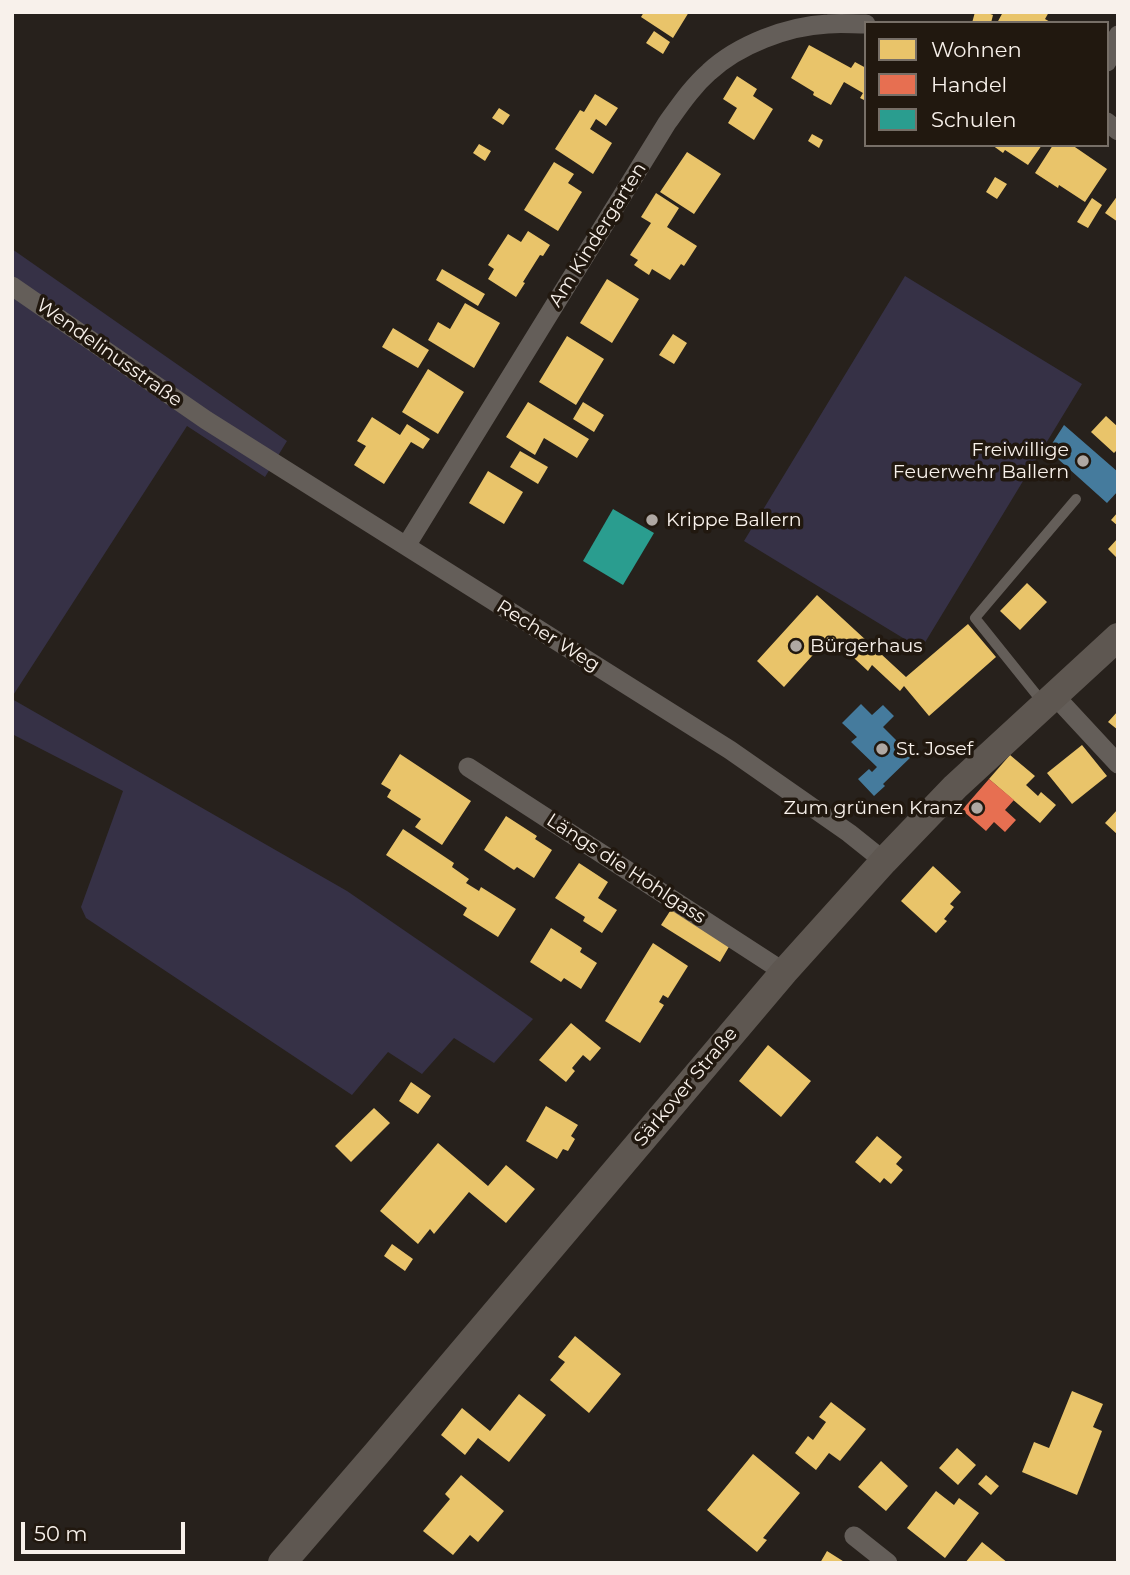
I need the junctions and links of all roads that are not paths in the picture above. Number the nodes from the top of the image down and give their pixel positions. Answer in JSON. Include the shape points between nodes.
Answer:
{"nodes":[{"id":1,"x":864,"y":23,"type":"edge"},
{"id":2,"x":1118,"y":35,"type":"edge"},
{"id":3,"x":1109,"y":57,"type":"edge"},
{"id":4,"x":12,"y":286,"type":"edge"},
{"id":5,"x":206,"y":420,"type":"joint"},
{"id":6,"x":1076,"y":499,"type":"dead end"},
{"id":7,"x":406,"y":546,"type":"junction"},
{"id":8,"x":1118,"y":637,"type":"edge"},
{"id":9,"x":1049,"y":700,"type":"junction"},
{"id":10,"x":1118,"y":764,"type":"edge"},
{"id":11,"x":468,"y":767,"type":"dead end"},
{"id":12,"x":884,"y":861,"type":"junction"},
{"id":13,"x":784,"y":971,"type":"junction"},
{"id":14,"x":854,"y":1536,"type":"dead end"},
{"id":15,"x":282,"y":1563,"type":"edge"},
{"id":16,"x":888,"y":1563,"type":"edge"}],
"edges":[{"from":1,"to":7,"type":"street","name":"Am Kindergarten","via":[[826,24],[767,38],[710,71],[689,93]]},
{"from":2,"to":3,"type":"street"},
{"from":4,"to":5,"type":"street","name":"Wendelinusstraße"},
{"from":5,"to":7,"type":"street","name":"Recher Weg"},
{"from":6,"to":9,"type":"lane","via":[[975,618]]},
{"from":7,"to":12,"type":"street","name":"Recher Weg","via":[[730,750]]},
{"from":8,"to":9,"type":"main road","name":"Särkover Straße"},
{"from":9,"to":10,"type":"street"},
{"from":9,"to":12,"type":"main road","name":"Särkover Straße"},
{"from":11,"to":13,"type":"street","name":"Längs die Hohlgass"},
{"from":12,"to":13,"type":"main road","name":"Särkover Straße"},
{"from":13,"to":15,"type":"main road","name":"Särkover Straße"},
{"from":14,"to":16,"type":"street"}]}
